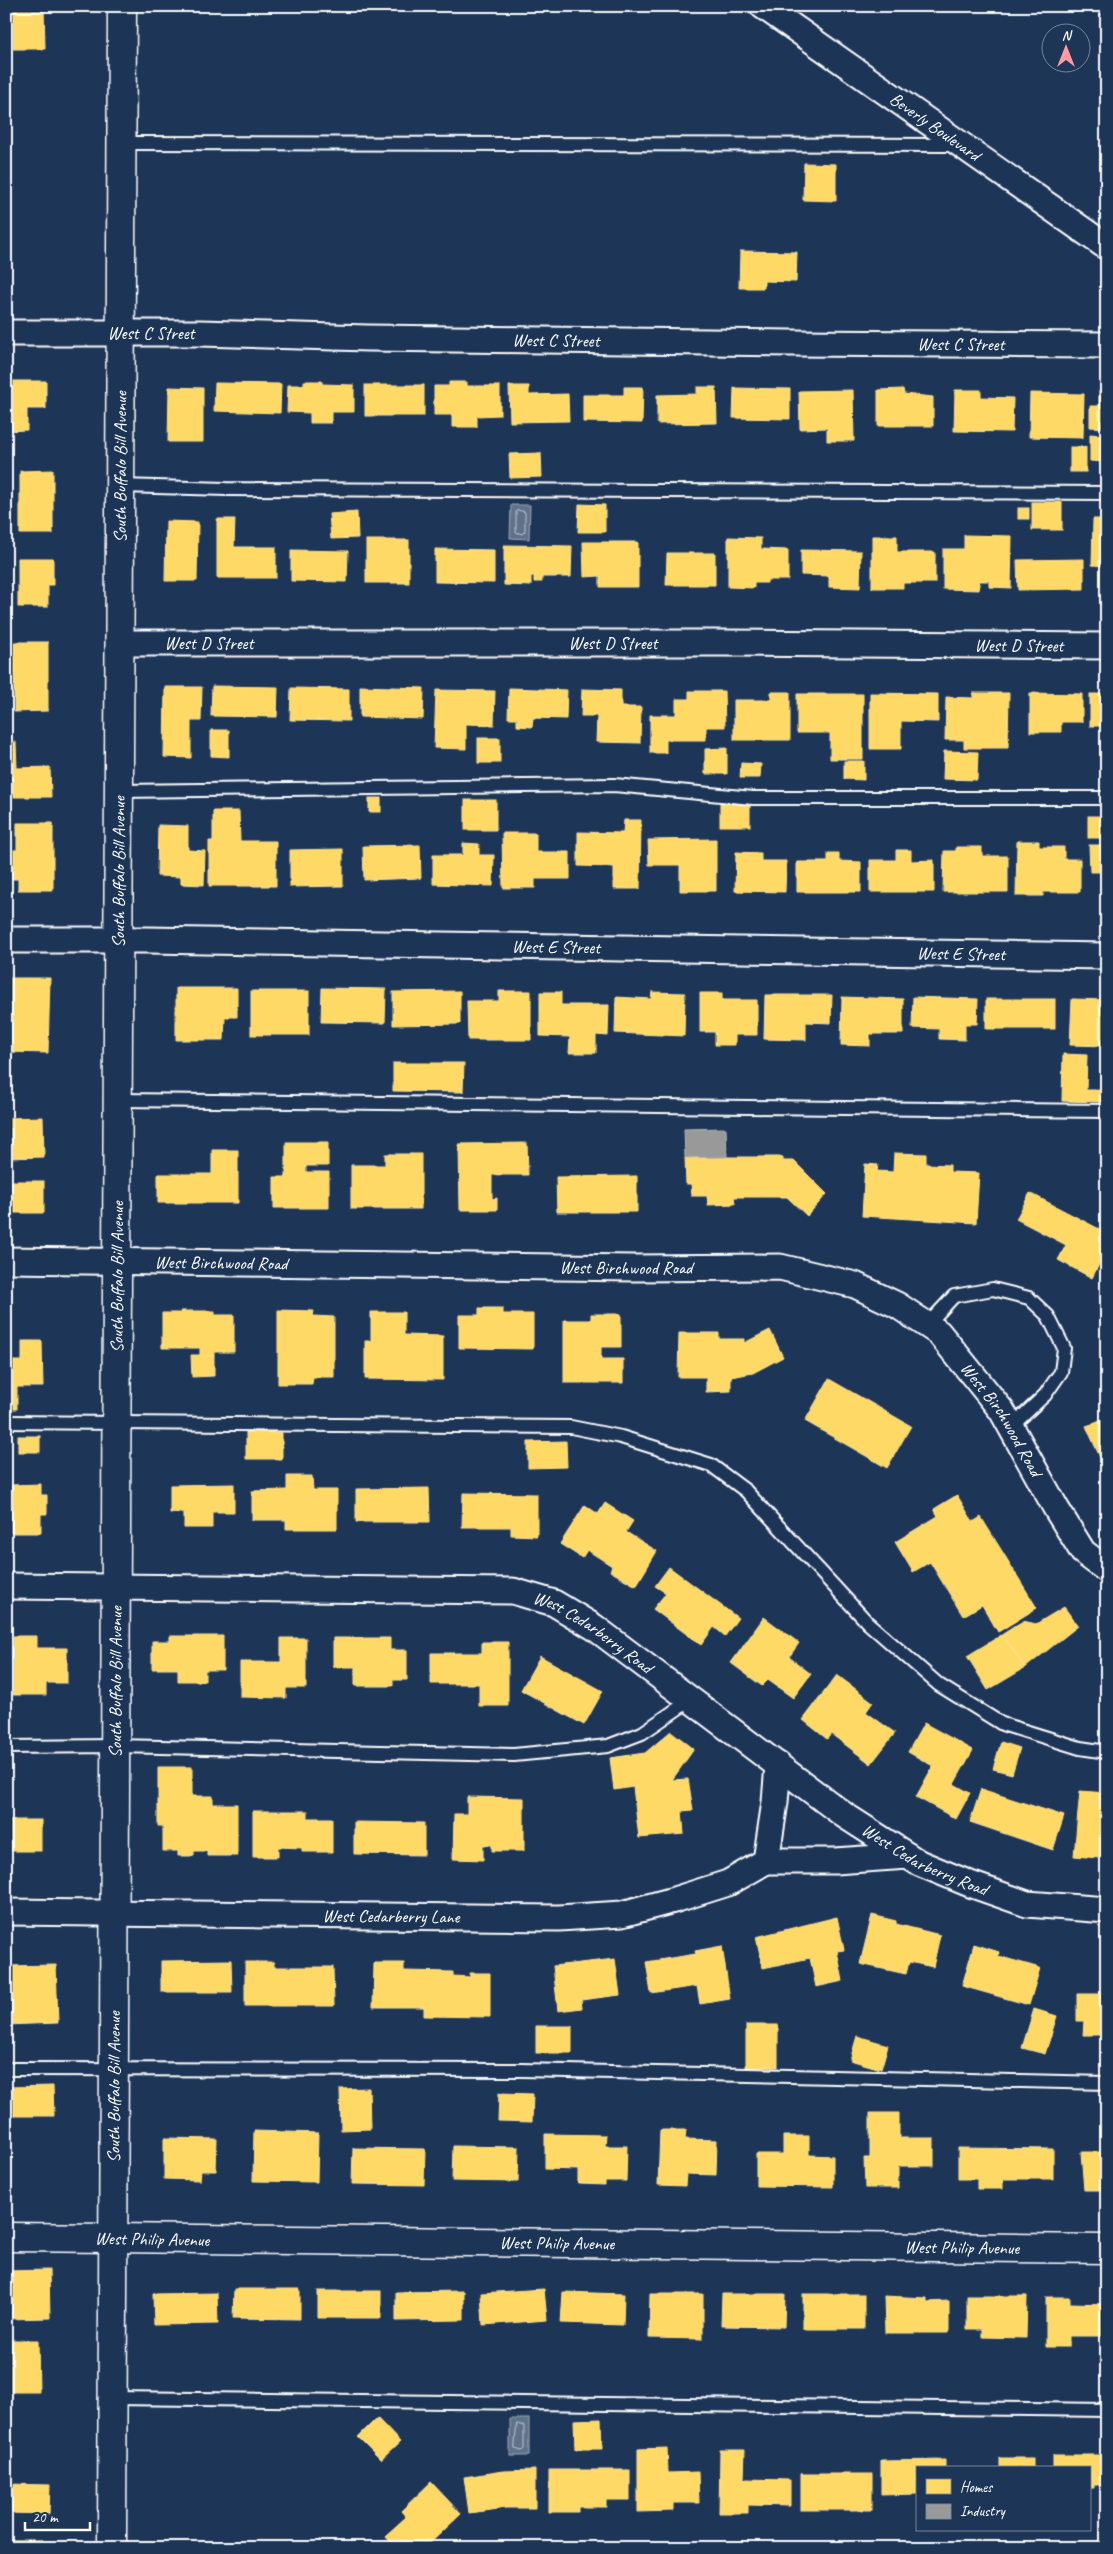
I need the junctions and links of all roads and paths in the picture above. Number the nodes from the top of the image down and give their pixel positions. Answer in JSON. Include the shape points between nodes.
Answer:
{"nodes":[{"id":1,"x":122,"y":6,"type":"edge"},
{"id":2,"x":763,"y":6,"type":"edge"},
{"id":3,"x":1102,"y":6,"type":"edge"},
{"id":4,"x":1107,"y":10,"type":"edge"},
{"id":5,"x":122,"y":142,"type":"junction"},
{"id":6,"x":961,"y":145,"type":"junction"},
{"id":7,"x":1107,"y":247,"type":"edge"},
{"id":8,"x":6,"y":333,"type":"edge"},
{"id":9,"x":122,"y":333,"type":"junction"},
{"id":10,"x":1107,"y":344,"type":"edge"},
{"id":11,"x":121,"y":486,"type":"junction"},
{"id":12,"x":1107,"y":493,"type":"edge"},
{"id":13,"x":121,"y":643,"type":"junction"},
{"id":14,"x":1107,"y":646,"type":"edge"},
{"id":15,"x":120,"y":791,"type":"junction"},
{"id":16,"x":1107,"y":798,"type":"edge"},
{"id":17,"x":6,"y":940,"type":"edge"},
{"id":18,"x":120,"y":940,"type":"junction"},
{"id":19,"x":1107,"y":956,"type":"edge"},
{"id":20,"x":119,"y":1100,"type":"junction"},
{"id":21,"x":1107,"y":1110,"type":"edge"},
{"id":22,"x":6,"y":1260,"type":"edge"},
{"id":23,"x":118,"y":1262,"type":"junction"},
{"id":24,"x":927,"y":1325,"type":"junction"},
{"id":25,"x":6,"y":1422,"type":"edge"},
{"id":26,"x":118,"y":1423,"type":"junction"},
{"id":27,"x":1011,"y":1427,"type":"junction"},
{"id":28,"x":1107,"y":1570,"type":"edge"},
{"id":29,"x":6,"y":1586,"type":"edge"},
{"id":30,"x":117,"y":1588,"type":"junction"},
{"id":31,"x":692,"y":1699,"type":"junction"},
{"id":32,"x":116,"y":1746,"type":"junction"},
{"id":33,"x":6,"y":1747,"type":"edge"},
{"id":34,"x":1107,"y":1752,"type":"edge"},
{"id":35,"x":778,"y":1765,"type":"junction"},
{"id":36,"x":908,"y":1856,"type":"junction"},
{"id":37,"x":766,"y":1861,"type":"junction"},
{"id":38,"x":1107,"y":1910,"type":"edge"},
{"id":39,"x":6,"y":1912,"type":"edge"},
{"id":40,"x":115,"y":1912,"type":"junction"},
{"id":41,"x":6,"y":2069,"type":"edge"},
{"id":42,"x":114,"y":2070,"type":"junction"},
{"id":43,"x":1107,"y":2082,"type":"edge"},
{"id":44,"x":6,"y":2237,"type":"edge"},
{"id":45,"x":113,"y":2238,"type":"junction"},
{"id":46,"x":1107,"y":2249,"type":"edge"},
{"id":47,"x":112,"y":2398,"type":"junction"},
{"id":48,"x":1107,"y":2410,"type":"edge"},
{"id":49,"x":112,"y":2548,"type":"edge"}],
"edges":[{"from":1,"to":5,"type":"main road","name":"South Buffalo Bill Avenue"},
{"from":2,"to":6,"type":"street","name":"Beverly Boulevard"},
{"from":3,"to":4,"type":"lane"},
{"from":5,"to":6,"type":"lane"},
{"from":5,"to":9,"type":"main road","name":"South Buffalo Bill Avenue"},
{"from":6,"to":7,"type":"street","name":"Beverly Boulevard"},
{"from":8,"to":9,"type":"street","name":"West C Street"},
{"from":9,"to":10,"type":"street","name":"West C Street"},
{"from":9,"to":11,"type":"main road","name":"South Buffalo Bill Avenue"},
{"from":11,"to":12,"type":"lane"},
{"from":11,"to":13,"type":"main road","name":"South Buffalo Bill Avenue"},
{"from":13,"to":14,"type":"street","name":"West D Street"},
{"from":13,"to":15,"type":"main road","name":"South Buffalo Bill Avenue"},
{"from":15,"to":16,"type":"lane","via":[[614,786],[753,798]]},
{"from":15,"to":18,"type":"main road","name":"South Buffalo Bill Avenue"},
{"from":17,"to":18,"type":"street","name":"West E Street"},
{"from":18,"to":19,"type":"street","name":"West E Street"},
{"from":18,"to":20,"type":"main road","name":"South Buffalo Bill Avenue"},
{"from":20,"to":21,"type":"lane"},
{"from":20,"to":23,"type":"main road","name":"South Buffalo Bill Avenue"},
{"from":22,"to":23,"type":"street","name":"West Birchwood Road"},
{"from":23,"to":24,"type":"street","name":"West Birchwood Road","via":[[780,1267],[855,1285],[897,1305]]},
{"from":23,"to":26,"type":"main road","name":"South Buffalo Bill Avenue"},
{"from":24,"to":27,"type":"street","name":"West Birchwood Road","via":[[938,1333],[1002,1411]]},
{"from":24,"to":27,"type":"lane","via":[[954,1296],[993,1289],[1029,1298],[1048,1316],[1064,1348],[1061,1372],[1045,1395]]},
{"from":25,"to":26,"type":"lane"},
{"from":26,"to":30,"type":"main road","name":"South Buffalo Bill Avenue"},
{"from":26,"to":34,"type":"lane","via":[[571,1427],[621,1437],[711,1465],[746,1491],[868,1623],[939,1685],[1002,1724],[1080,1748]]},
{"from":27,"to":28,"type":"street","name":"West Birchwood Road","via":[[1083,1552]]},
{"from":29,"to":30,"type":"street","name":"West Cedarberry Road"},
{"from":30,"to":31,"type":"street","name":"West Cedarberry Road","via":[[512,1591],[554,1603],[594,1627]]},
{"from":30,"to":32,"type":"main road","name":"South Buffalo Bill Avenue"},
{"from":31,"to":32,"type":"lane","via":[[642,1732],[608,1746],[524,1754]]},
{"from":31,"to":35,"type":"street","name":"West Cedarberry Road"},
{"from":32,"to":33,"type":"lane"},
{"from":32,"to":40,"type":"main road","name":"South Buffalo Bill Avenue"},
{"from":35,"to":36,"type":"street","name":"West Cedarberry Road","via":[[844,1815]]},
{"from":35,"to":37,"type":"street"},
{"from":36,"to":37,"type":"street"},
{"from":36,"to":38,"type":"street","name":"West Cedarberry Road","via":[[970,1884],[1027,1904]]},
{"from":37,"to":40,"type":"street","name":"West Cedarberry Lane","via":[[728,1883],[622,1914],[559,1918]]},
{"from":39,"to":40,"type":"street","name":"West Cedarberry Lane"},
{"from":40,"to":42,"type":"main road","name":"South Buffalo Bill Avenue"},
{"from":41,"to":42,"type":"lane"},
{"from":42,"to":43,"type":"lane","via":[[521,2070]]},
{"from":42,"to":45,"type":"main road","name":"South Buffalo Bill Avenue"},
{"from":44,"to":45,"type":"main road","name":"West Philip Avenue"},
{"from":45,"to":46,"type":"main road","name":"West Philip Avenue"},
{"from":45,"to":47,"type":"main road","name":"South Buffalo Bill Avenue"},
{"from":47,"to":48,"type":"lane"},
{"from":47,"to":49,"type":"main road","name":"South Buffalo Bill Avenue"}]}
